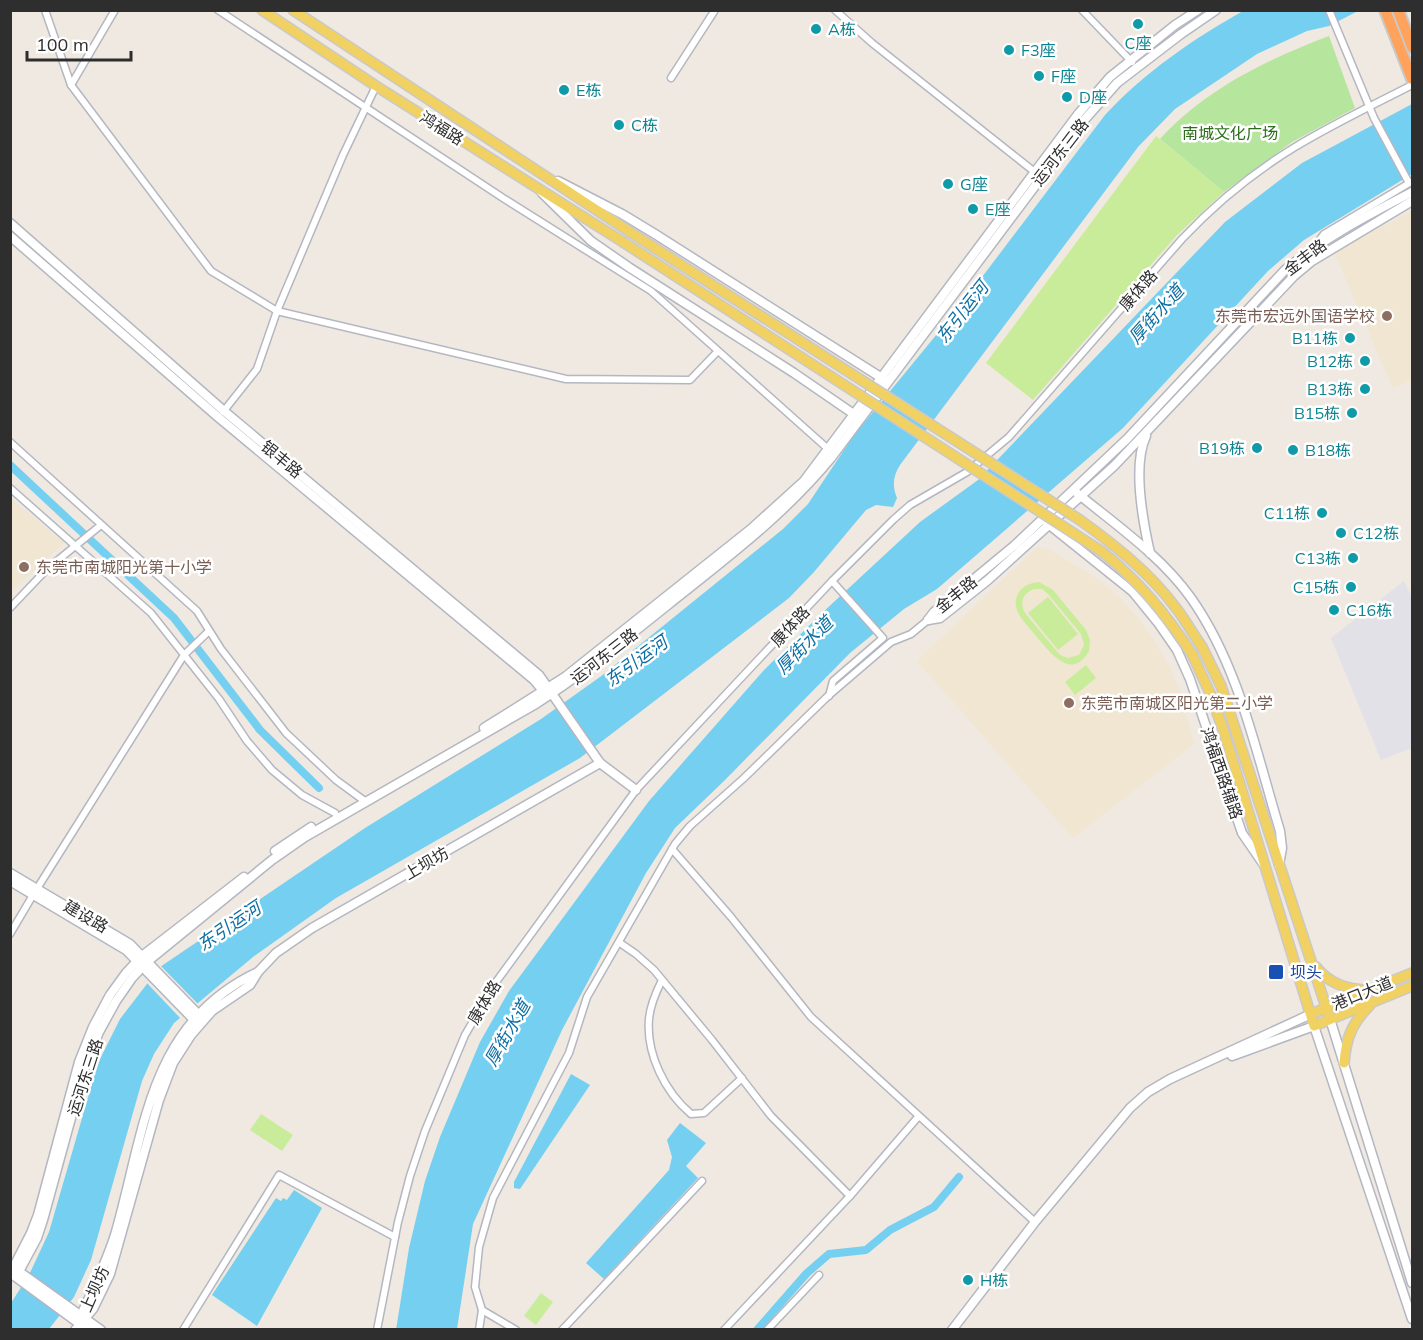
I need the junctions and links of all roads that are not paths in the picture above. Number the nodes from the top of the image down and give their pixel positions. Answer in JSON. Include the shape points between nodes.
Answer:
{"nodes":[{"id":1,"x":45,"y":10,"type":"edge"},
{"id":2,"x":115,"y":10,"type":"edge"},
{"id":3,"x":218,"y":10,"type":"edge"},
{"id":4,"x":262,"y":10,"type":"edge"},
{"id":5,"x":293,"y":10,"type":"edge"},
{"id":6,"x":715,"y":10,"type":"edge"},
{"id":7,"x":835,"y":10,"type":"edge"},
{"id":8,"x":1082,"y":10,"type":"edge"},
{"id":9,"x":1198,"y":10,"type":"edge"},
{"id":10,"x":1216,"y":10,"type":"edge"},
{"id":11,"x":1329,"y":10,"type":"edge"},
{"id":12,"x":1385,"y":10,"type":"edge"},
{"id":13,"x":1398,"y":10,"type":"edge"},
{"id":14,"x":1413,"y":47,"type":"edge"},
{"id":15,"x":1130,"y":60,"type":"junction"},
{"id":16,"x":1137,"y":67,"type":"junction"},
{"id":17,"x":670,"y":78,"type":"dead end"},
{"id":18,"x":1413,"y":79,"type":"edge"},
{"id":19,"x":71,"y":84,"type":"junction"},
{"id":20,"x":1413,"y":85,"type":"edge"},
{"id":21,"x":376,"y":86,"type":"junction"},
{"id":22,"x":1370,"y":107,"type":"junction"},
{"id":23,"x":365,"y":108,"type":"junction"},
{"id":24,"x":544,"y":174,"type":"junction"},
{"id":25,"x":1037,"y":175,"type":"junction"},
{"id":26,"x":1411,"y":185,"type":"edge"},
{"id":27,"x":537,"y":188,"type":"junction"},
{"id":28,"x":1413,"y":201,"type":"edge"},
{"id":29,"x":10,"y":224,"type":"edge"},
{"id":30,"x":10,"y":236,"type":"edge"},
{"id":31,"x":1314,"y":248,"type":"junction"},
{"id":32,"x":277,"y":311,"type":"junction"},
{"id":33,"x":717,"y":352,"type":"junction"},
{"id":34,"x":884,"y":380,"type":"junction"},
{"id":35,"x":221,"y":414,"type":"junction"},
{"id":36,"x":857,"y":416,"type":"junction"},
{"id":37,"x":1151,"y":428,"type":"junction"},
{"id":38,"x":10,"y":442,"type":"edge"},
{"id":39,"x":827,"y":448,"type":"junction"},
{"id":40,"x":10,"y":488,"type":"edge"},
{"id":41,"x":1077,"y":493,"type":"junction"},
{"id":42,"x":1046,"y":522,"type":"junction"},
{"id":43,"x":98,"y":527,"type":"junction"},
{"id":44,"x":75,"y":546,"type":"junction"},
{"id":45,"x":1150,"y":554,"type":"junction"},
{"id":46,"x":832,"y":581,"type":"junction"},
{"id":47,"x":10,"y":608,"type":"edge"},
{"id":48,"x":928,"y":620,"type":"joint"},
{"id":49,"x":209,"y":631,"type":"junction"},
{"id":50,"x":184,"y":655,"type":"junction"},
{"id":51,"x":549,"y":691,"type":"junction"},
{"id":52,"x":828,"y":696,"type":"junction"},
{"id":53,"x":600,"y":763,"type":"junction"},
{"id":54,"x":636,"y":790,"type":"junction"},
{"id":55,"x":363,"y":800,"type":"junction"},
{"id":56,"x":335,"y":813,"type":"junction"},
{"id":57,"x":672,"y":849,"type":"junction"},
{"id":58,"x":1279,"y":865,"type":"junction"},
{"id":59,"x":1265,"y":867,"type":"junction"},
{"id":60,"x":10,"y":873,"type":"edge"},
{"id":61,"x":10,"y":881,"type":"edge"},
{"id":62,"x":35,"y":891,"type":"junction"},
{"id":63,"x":10,"y":934,"type":"edge"},
{"id":64,"x":620,"y":944,"type":"junction"},
{"id":65,"x":1311,"y":960,"type":"junction"},
{"id":66,"x":142,"y":962,"type":"junction"},
{"id":67,"x":1413,"y":973,"type":"edge"},
{"id":68,"x":662,"y":980,"type":"junction"},
{"id":69,"x":1413,"y":986,"type":"edge"},
{"id":70,"x":1369,"y":991,"type":"junction"},
{"id":71,"x":1372,"y":1002,"type":"junction"},
{"id":72,"x":1327,"y":1007,"type":"junction"},
{"id":73,"x":1311,"y":1014,"type":"junction"},
{"id":74,"x":196,"y":1018,"type":"junction"},
{"id":75,"x":1330,"y":1019,"type":"junction"},
{"id":76,"x":1314,"y":1026,"type":"junction"},
{"id":77,"x":1344,"y":1063,"type":"junction"},
{"id":78,"x":742,"y":1078,"type":"junction"},
{"id":79,"x":1170,"y":1079,"type":"junction"},
{"id":80,"x":918,"y":1118,"type":"junction"},
{"id":81,"x":702,"y":1181,"type":"dead end"},
{"id":82,"x":850,"y":1196,"type":"junction"},
{"id":83,"x":1035,"y":1222,"type":"junction"},
{"id":84,"x":395,"y":1237,"type":"junction"},
{"id":85,"x":16,"y":1274,"type":"edge"},
{"id":86,"x":819,"y":1275,"type":"dead end"},
{"id":87,"x":1413,"y":1283,"type":"edge"},
{"id":88,"x":482,"y":1310,"type":"junction"},
{"id":89,"x":1413,"y":1319,"type":"edge"},
{"id":90,"x":81,"y":1322,"type":"edge"},
{"id":91,"x":88,"y":1329,"type":"edge"},
{"id":92,"x":101,"y":1329,"type":"edge"},
{"id":93,"x":183,"y":1329,"type":"edge"},
{"id":94,"x":377,"y":1329,"type":"edge"},
{"id":95,"x":479,"y":1329,"type":"edge"},
{"id":96,"x":516,"y":1329,"type":"edge"},
{"id":97,"x":562,"y":1329,"type":"edge"},
{"id":98,"x":724,"y":1329,"type":"edge"},
{"id":99,"x":767,"y":1329,"type":"edge"},
{"id":100,"x":952,"y":1329,"type":"edge"}],
"edges":[{"from":1,"to":19,"type":"street"},
{"from":2,"to":19,"type":"street"},
{"from":3,"to":23,"type":"street"},
{"from":4,"to":21,"type":"main road","name":"鸿福路"},
{"from":5,"to":24,"type":"main road","name":"鸿福路"},
{"from":6,"to":17,"type":"street"},
{"from":7,"to":25,"type":"street"},
{"from":8,"to":15,"type":"street"},
{"from":9,"to":15,"type":"street","name":"运河东三路"},
{"from":10,"to":16,"type":"street","name":"运河东三路"},
{"from":11,"to":22,"type":"street"},
{"from":12,"to":18,"type":"highway"},
{"from":13,"to":14,"type":"highway"},
{"from":15,"to":16,"type":"street"},
{"from":15,"to":25,"type":"street","name":"运河东三路","via":[[1086,104]]},
{"from":16,"to":25,"type":"street","name":"运河东三路","via":[[1117,83]]},
{"from":19,"to":32,"type":"street","via":[[211,271]]},
{"from":20,"to":22,"type":"street","name":"康体路"},
{"from":21,"to":23,"type":"street"},
{"from":21,"to":27,"type":"main road","name":"鸿福路"},
{"from":22,"to":26,"type":"street"},
{"from":22,"to":46,"type":"street","name":"康体路","via":[[1295,147],[1219,204],[1182,239],[1009,437],[967,472],[901,512]]},
{"from":23,"to":32,"type":"street"},
{"from":23,"to":33,"type":"street","via":[[651,291]]},
{"from":24,"to":34,"type":"street","via":[[638,224]]},
{"from":24,"to":58,"type":"main road","name":"鸿福路","bridge":true,"via":[[1080,520],[1134,561],[1177,609],[1221,686]]},
{"from":25,"to":34,"type":"street","name":"运河东三路"},
{"from":26,"to":31,"type":"street","name":"金丰路"},
{"from":26,"to":31,"type":"street","via":[[1324,234]]},
{"from":27,"to":36,"type":"street","via":[[591,241]]},
{"from":27,"to":59,"type":"main road","name":"鸿福路","bridge":true,"via":[[1127,571],[1167,616],[1192,654],[1223,729]]},
{"from":28,"to":37,"type":"street","name":"金丰路","via":[[1312,261],[1294,276]]},
{"from":29,"to":35,"type":"street","name":"银丰路"},
{"from":30,"to":35,"type":"street","name":"银丰路"},
{"from":31,"to":41,"type":"street","name":"金丰路","via":[[1285,270]]},
{"from":32,"to":33,"type":"street","via":[[566,379],[690,380]]},
{"from":32,"to":35,"type":"street","via":[[256,369]]},
{"from":33,"to":39,"type":"street"},
{"from":34,"to":36,"type":"street","name":"运河东三路"},
{"from":35,"to":51,"type":"street","name":"银丰路"},
{"from":36,"to":39,"type":"street","name":"运河东三路"},
{"from":36,"to":51,"type":"street","name":"运河东三路","via":[[809,484],[772,520],[570,683]]},
{"from":37,"to":41,"type":"street","name":"金丰路"},
{"from":37,"to":45,"type":"street","via":[[1140,465]]},
{"from":38,"to":43,"type":"street"},
{"from":39,"to":51,"type":"street","name":"运河东三路","via":[[804,481],[767,516]]},
{"from":40,"to":44,"type":"street"},
{"from":41,"to":42,"type":"street","name":"金丰路"},
{"from":41,"to":45,"type":"street"},
{"from":42,"to":48,"type":"street","name":"金丰路"},
{"from":42,"to":59,"type":"street","name":"鸿福西路辅路","via":[[1133,592],[1177,650],[1242,833]]},
{"from":43,"to":44,"type":"street"},
{"from":43,"to":49,"type":"street","via":[[197,611]]},
{"from":44,"to":47,"type":"street"},
{"from":44,"to":50,"type":"street","via":[[151,613]]},
{"from":45,"to":58,"type":"street","via":[[1190,597],[1232,675],[1280,831]]},
{"from":46,"to":52,"type":"street","via":[[883,638],[833,681]]},
{"from":46,"to":54,"type":"street","name":"康体路"},
{"from":48,"to":52,"type":"street","via":[[891,642]]},
{"from":49,"to":50,"type":"street"},
{"from":49,"to":55,"type":"street","via":[[286,733]]},
{"from":50,"to":56,"type":"street","via":[[272,770],[302,795]]},
{"from":50,"to":62,"type":"street"},
{"from":51,"to":53,"type":"street","name":"银丰路"},
{"from":51,"to":55,"type":"street","name":"运河东三路"},
{"from":52,"to":57,"type":"street","via":[[690,826]]},
{"from":53,"to":54,"type":"street","name":"银丰路"},
{"from":53,"to":74,"type":"street","name":"上坝坊","via":[[312,928]]},
{"from":54,"to":84,"type":"street","name":"康体路","via":[[475,1014],[417,1153]]},
{"from":55,"to":56,"type":"street","name":"运河东三路"},
{"from":55,"to":66,"type":"street","name":"运河东三路","via":[[272,860]]},
{"from":56,"to":66,"type":"street","name":"运河东三路","via":[[268,856]]},
{"from":57,"to":64,"type":"street"},
{"from":57,"to":80,"type":"street","via":[[811,1017]]},
{"from":58,"to":65,"type":"main road","name":"鸿福路"},
{"from":59,"to":73,"type":"main road","name":"鸿福路"},
{"from":60,"to":62,"type":"street","name":"建设路"},
{"from":61,"to":62,"type":"street","name":"建设路"},
{"from":62,"to":63,"type":"street"},
{"from":62,"to":66,"type":"street","name":"建设路","via":[[121,937]]},
{"from":64,"to":68,"type":"street"},
{"from":64,"to":88,"type":"street","via":[[587,997],[569,1053],[493,1198],[479,1246],[475,1287]]},
{"from":65,"to":70,"type":"main road","via":[[1335,983],[1351,990]]},
{"from":65,"to":72,"type":"main road","name":"鸿福路"},
{"from":66,"to":74,"type":"street","name":"建设路"},
{"from":66,"to":85,"type":"street","name":"运河东三路","via":[[110,995],[85,1044],[38,1215]]},
{"from":67,"to":70,"type":"main road","name":"港口大道"},
{"from":68,"to":78,"type":"street"},
{"from":68,"to":78,"type":"street","via":[[649,1018],[650,1046],[663,1080],[679,1104],[691,1114],[705,1113]]},
{"from":69,"to":71,"type":"main road","name":"港口大道"},
{"from":70,"to":72,"type":"main road","name":"港口大道"},
{"from":71,"to":75,"type":"main road","name":"港口大道"},
{"from":71,"to":77,"type":"main road","via":[[1350,1030]]},
{"from":72,"to":73,"type":"main road","name":"港口大道"},
{"from":72,"to":75,"type":"main road","name":"鸿福路"},
{"from":73,"to":76,"type":"main road","name":"鸿福路"},
{"from":73,"to":79,"type":"street"},
{"from":74,"to":90,"type":"street","name":"上坝坊","via":[[176,1041],[159,1076],[107,1260]]},
{"from":75,"to":76,"type":"main road","name":"港口大道"},
{"from":75,"to":77,"type":"street"},
{"from":76,"to":79,"type":"street"},
{"from":76,"to":89,"type":"street"},
{"from":77,"to":87,"type":"street"},
{"from":78,"to":82,"type":"street","via":[[771,1116]]},
{"from":79,"to":83,"type":"street","via":[[1130,1108]]},
{"from":80,"to":82,"type":"street"},
{"from":80,"to":83,"type":"street"},
{"from":81,"to":97,"type":"street"},
{"from":82,"to":98,"type":"street"},
{"from":83,"to":100,"type":"street"},
{"from":84,"to":93,"type":"street","via":[[279,1175]]},
{"from":84,"to":94,"type":"street","name":"康体路"},
{"from":85,"to":90,"type":"street"},
{"from":86,"to":99,"type":"street"},
{"from":88,"to":95,"type":"street"},
{"from":88,"to":96,"type":"street"},
{"from":90,"to":91,"type":"street"},
{"from":90,"to":92,"type":"street"}]}
